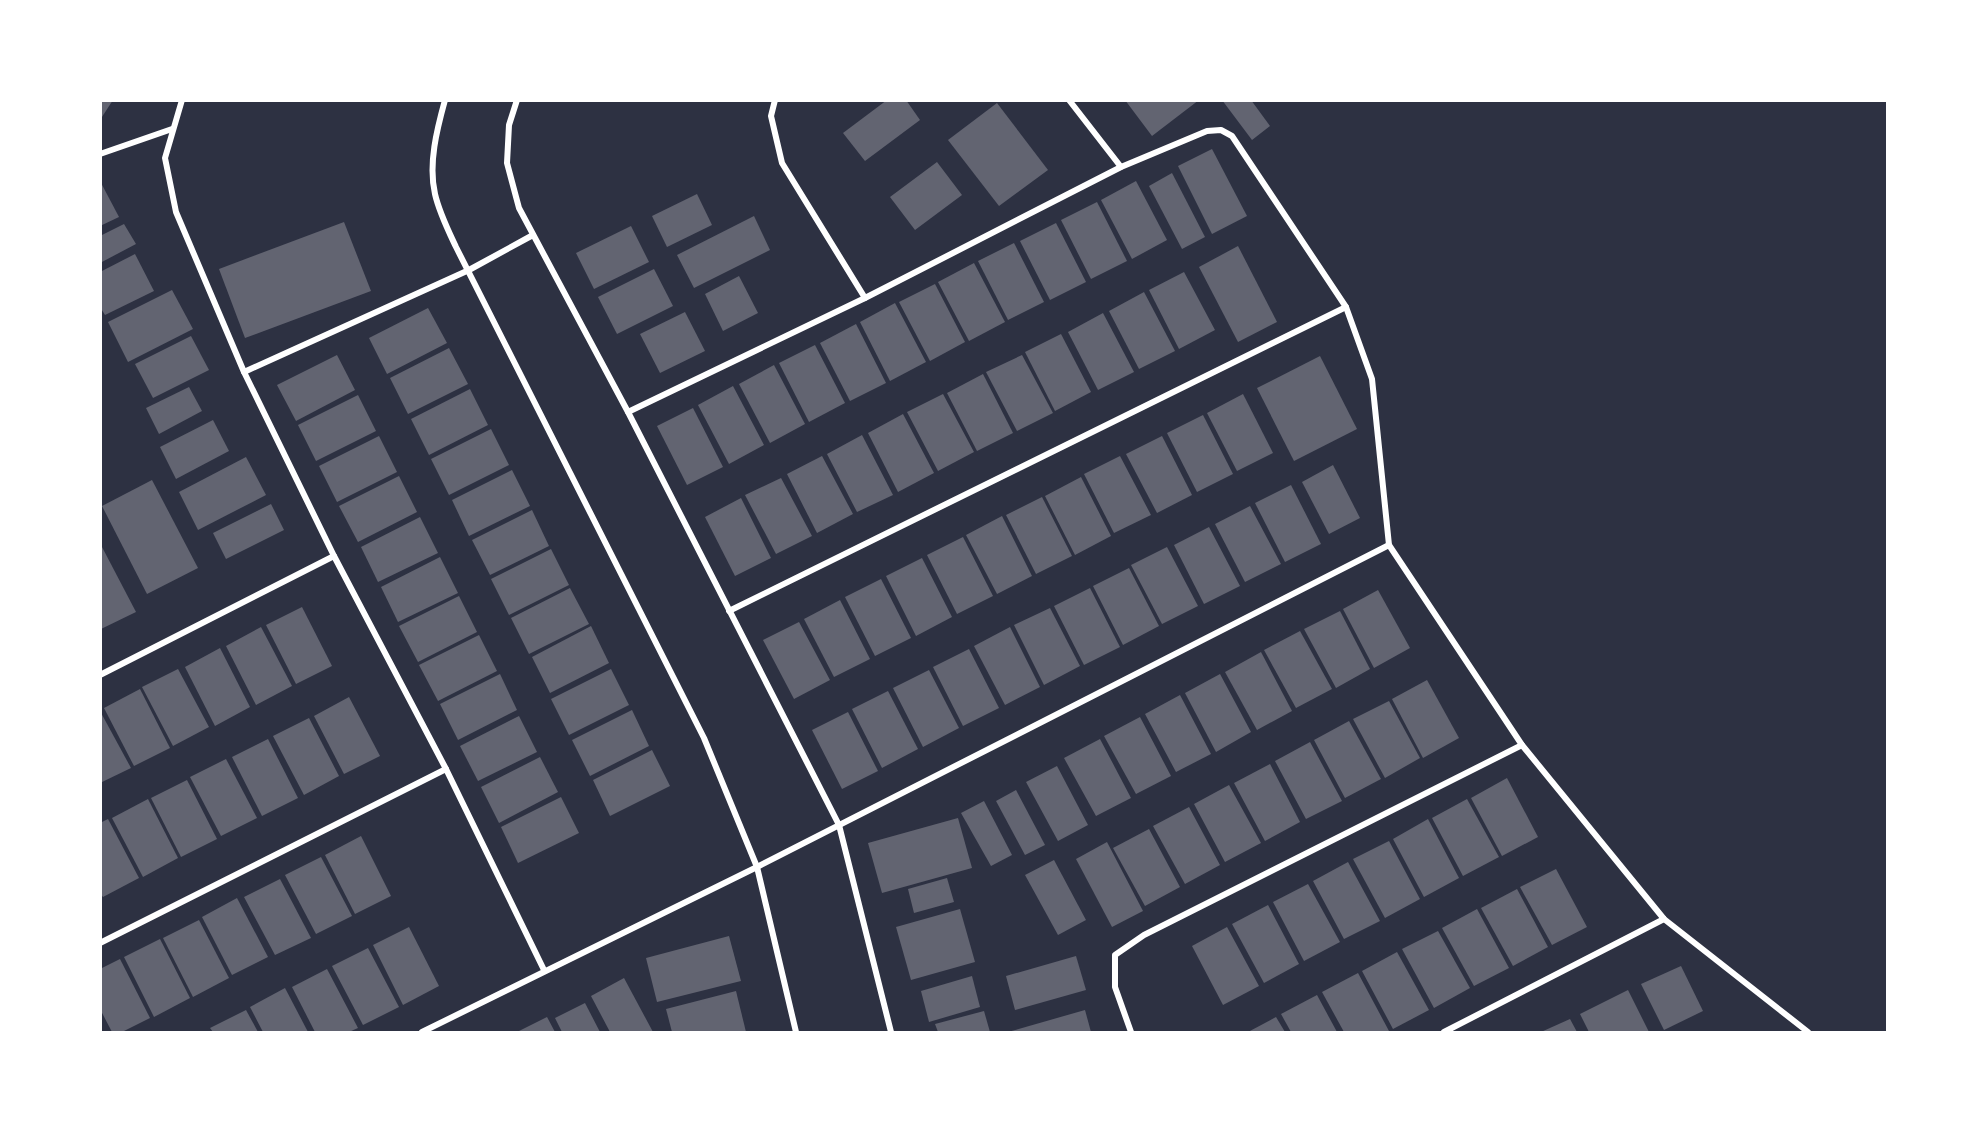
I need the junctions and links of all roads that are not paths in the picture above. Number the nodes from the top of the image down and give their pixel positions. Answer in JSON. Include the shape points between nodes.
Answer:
{"nodes":[{"id":1,"x":182,"y":100,"type":"edge"},
{"id":2,"x":445,"y":100,"type":"edge"},
{"id":3,"x":517,"y":100,"type":"edge"},
{"id":4,"x":775,"y":100,"type":"edge"},
{"id":5,"x":1069,"y":100,"type":"edge"},
{"id":6,"x":171,"y":129,"type":"junction"},
{"id":7,"x":100,"y":154,"type":"edge"},
{"id":8,"x":1121,"y":167,"type":"junction"},
{"id":9,"x":533,"y":235,"type":"junction"},
{"id":10,"x":469,"y":270,"type":"junction"},
{"id":11,"x":865,"y":298,"type":"junction"},
{"id":12,"x":1346,"y":306,"type":"junction"},
{"id":13,"x":244,"y":372,"type":"junction"},
{"id":14,"x":628,"y":412,"type":"junction"},
{"id":15,"x":1389,"y":546,"type":"junction"},
{"id":16,"x":334,"y":556,"type":"junction"},
{"id":17,"x":729,"y":611,"type":"junction"},
{"id":18,"x":100,"y":675,"type":"edge"},
{"id":19,"x":1522,"y":745,"type":"junction"},
{"id":20,"x":446,"y":769,"type":"junction"},
{"id":21,"x":839,"y":825,"type":"junction"},
{"id":22,"x":757,"y":867,"type":"junction"},
{"id":23,"x":1664,"y":919,"type":"junction"},
{"id":24,"x":100,"y":943,"type":"edge"},
{"id":25,"x":544,"y":970,"type":"junction"},
{"id":26,"x":422,"y":1032,"type":"edge"},
{"id":27,"x":796,"y":1032,"type":"edge"},
{"id":28,"x":891,"y":1032,"type":"edge"},
{"id":29,"x":1131,"y":1032,"type":"edge"},
{"id":30,"x":1444,"y":1032,"type":"edge"},
{"id":31,"x":1808,"y":1032,"type":"edge"}],
"edges":[{"from":1,"to":6,"type":"street"},
{"from":2,"to":10,"type":"street","via":[[433,163],[434,192]]},
{"from":3,"to":9,"type":"street","via":[[509,125],[507,163],[519,208]]},
{"from":4,"to":11,"type":"street","via":[[771,116],[782,163]]},
{"from":5,"to":8,"type":"street"},
{"from":6,"to":7,"type":"street"},
{"from":6,"to":13,"type":"street","via":[[165,158],[176,212]]},
{"from":8,"to":11,"type":"street"},
{"from":8,"to":12,"type":"street","via":[[1207,131],[1221,130],[1232,136]]},
{"from":9,"to":10,"type":"street"},
{"from":9,"to":14,"type":"street"},
{"from":10,"to":13,"type":"street"},
{"from":10,"to":22,"type":"street","via":[[704,738]]},
{"from":11,"to":14,"type":"street"},
{"from":12,"to":15,"type":"street","via":[[1372,379]]},
{"from":12,"to":17,"type":"street"},
{"from":13,"to":16,"type":"street"},
{"from":14,"to":17,"type":"street"},
{"from":15,"to":19,"type":"street"},
{"from":15,"to":21,"type":"street"},
{"from":16,"to":18,"type":"street"},
{"from":16,"to":20,"type":"street"},
{"from":17,"to":21,"type":"street"},
{"from":19,"to":23,"type":"street"},
{"from":19,"to":29,"type":"street","via":[[1144,935],[1115,955],[1115,987]]},
{"from":20,"to":24,"type":"street"},
{"from":20,"to":25,"type":"street"},
{"from":21,"to":22,"type":"street"},
{"from":21,"to":28,"type":"street"},
{"from":22,"to":25,"type":"street"},
{"from":22,"to":27,"type":"street"},
{"from":23,"to":30,"type":"street"},
{"from":23,"to":31,"type":"street"},
{"from":25,"to":26,"type":"street"}]}
